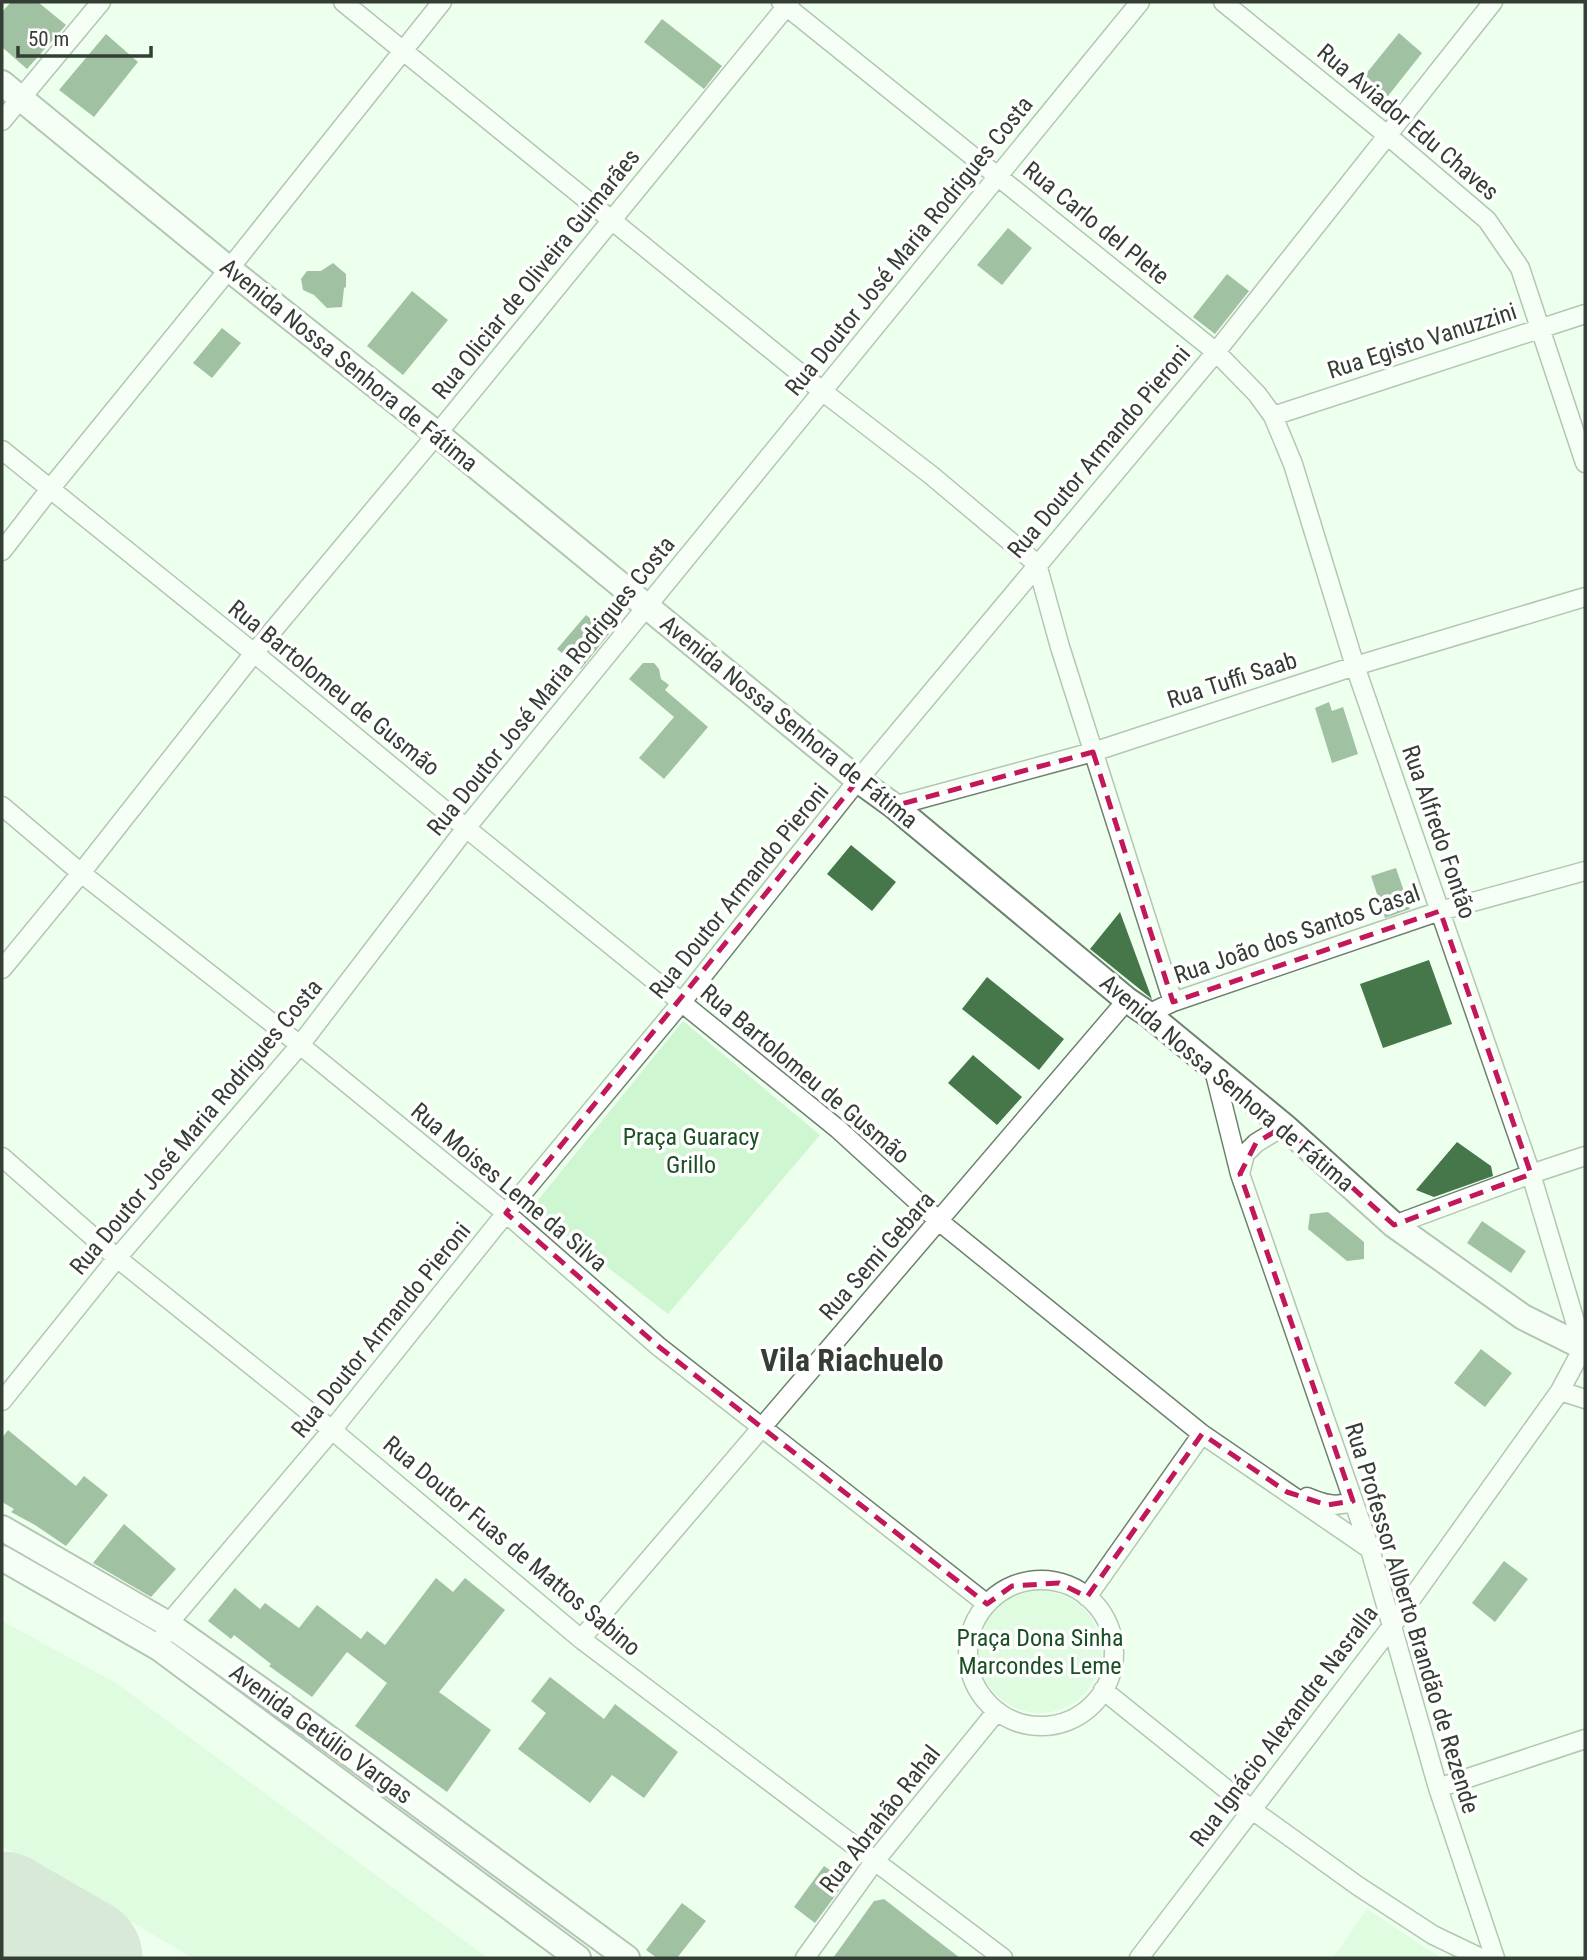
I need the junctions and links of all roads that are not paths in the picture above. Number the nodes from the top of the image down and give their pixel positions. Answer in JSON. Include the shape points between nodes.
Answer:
{"nodes":[{"id":1,"x":101,"y":2,"type":"edge"},
{"id":2,"x":343,"y":2,"type":"edge"},
{"id":3,"x":442,"y":2,"type":"edge"},
{"id":4,"x":1140,"y":2,"type":"edge"},
{"id":5,"x":1223,"y":2,"type":"edge"},
{"id":6,"x":1493,"y":2,"type":"edge"},
{"id":7,"x":786,"y":3,"type":"edge"},
{"id":8,"x":402,"y":49,"type":"junction"},
{"id":9,"x":11,"y":90,"type":"edge"},
{"id":10,"x":2,"y":121,"type":"edge"},
{"id":11,"x":1387,"y":135,"type":"junction"},
{"id":12,"x":997,"y":176,"type":"junction"},
{"id":13,"x":611,"y":219,"type":"junction"},
{"id":14,"x":229,"y":269,"type":"junction"},
{"id":15,"x":1585,"y":314,"type":"edge"},
{"id":16,"x":1539,"y":329,"type":"junction"},
{"id":17,"x":1216,"y":352,"type":"junction"},
{"id":18,"x":822,"y":391,"type":"junction"},
{"id":19,"x":1273,"y":416,"type":"junction"},
{"id":20,"x":437,"y":434,"type":"junction"},
{"id":21,"x":2,"y":450,"type":"edge"},
{"id":22,"x":1585,"y":463,"type":"edge"},
{"id":23,"x":50,"y":489,"type":"junction"},
{"id":24,"x":2,"y":551,"type":"edge"},
{"id":25,"x":1037,"y":564,"type":"junction"},
{"id":26,"x":1585,"y":597,"type":"edge"},
{"id":27,"x":647,"y":607,"type":"junction"},
{"id":28,"x":254,"y":653,"type":"junction"},
{"id":29,"x":1355,"y":666,"type":"junction"},
{"id":30,"x":1093,"y":752,"type":"junction"},
{"id":31,"x":859,"y":780,"type":"junction"},
{"id":32,"x":2,"y":806,"type":"edge"},
{"id":33,"x":894,"y":807,"type":"junction"},
{"id":34,"x":466,"y":828,"type":"junction"},
{"id":35,"x":1585,"y":872,"type":"edge"},
{"id":36,"x":81,"y":873,"type":"junction"},
{"id":37,"x":1440,"y":911,"type":"junction"},
{"id":38,"x":2,"y":969,"type":"edge"},
{"id":39,"x":1127,"y":1000,"type":"junction"},
{"id":40,"x":1173,"y":1002,"type":"junction"},
{"id":41,"x":681,"y":1003,"type":"junction"},
{"id":42,"x":1148,"y":1014,"type":"junction"},
{"id":43,"x":300,"y":1045,"type":"junction"},
{"id":44,"x":1214,"y":1070,"type":"junction"},
{"id":45,"x":1284,"y":1126,"type":"junction"},
{"id":46,"x":1585,"y":1156,"type":"edge"},
{"id":47,"x":2,"y":1157,"type":"edge"},
{"id":48,"x":1240,"y":1174,"type":"junction"},
{"id":49,"x":1531,"y":1174,"type":"junction"},
{"id":50,"x":506,"y":1213,"type":"junction"},
{"id":51,"x":940,"y":1222,"type":"junction"},
{"id":52,"x":1394,"y":1225,"type":"junction"},
{"id":53,"x":117,"y":1258,"type":"junction"},
{"id":54,"x":1584,"y":1348,"type":"edge"},
{"id":55,"x":1560,"y":1391,"type":"junction"},
{"id":56,"x":1585,"y":1399,"type":"edge"},
{"id":57,"x":2,"y":1401,"type":"edge"},
{"id":58,"x":761,"y":1427,"type":"junction"},
{"id":59,"x":332,"y":1430,"type":"junction"},
{"id":60,"x":1202,"y":1434,"type":"junction"},
{"id":61,"x":1287,"y":1492,"type":"junction"},
{"id":62,"x":1353,"y":1500,"type":"junction"},
{"id":63,"x":2,"y":1528,"type":"edge"},
{"id":64,"x":1370,"y":1549,"type":"junction"},
{"id":65,"x":2,"y":1558,"type":"edge"},
{"id":66,"x":1087,"y":1597,"type":"junction"},
{"id":67,"x":987,"y":1604,"type":"junction"},
{"id":68,"x":169,"y":1624,"type":"junction"},
{"id":69,"x":1392,"y":1626,"type":"junction"},
{"id":70,"x":581,"y":1639,"type":"junction"},
{"id":71,"x":159,"y":1648,"type":"junction"},
{"id":72,"x":1103,"y":1690,"type":"junction"},
{"id":73,"x":997,"y":1711,"type":"junction"},
{"id":74,"x":1585,"y":1739,"type":"edge"},
{"id":75,"x":1438,"y":1788,"type":"junction"},
{"id":76,"x":1251,"y":1809,"type":"junction"},
{"id":77,"x":874,"y":1862,"type":"junction"},
{"id":78,"x":578,"y":1958,"type":"edge"},
{"id":79,"x":627,"y":1958,"type":"edge"},
{"id":80,"x":805,"y":1958,"type":"edge"},
{"id":81,"x":1003,"y":1958,"type":"edge"},
{"id":82,"x":1139,"y":1958,"type":"edge"},
{"id":83,"x":1481,"y":1958,"type":"edge"},
{"id":84,"x":1495,"y":1958,"type":"edge"}],
"edges":[{"from":1,"to":9,"type":"street"},
{"from":2,"to":8,"type":"street"},
{"from":3,"to":8,"type":"street"},
{"from":4,"to":12,"type":"street","name":"Rua Doutor José Maria Rodrigues Costa"},
{"from":5,"to":11,"type":"street","name":"Rua Aviador Edu Chaves"},
{"from":6,"to":11,"type":"street","name":"Rua Doutor Armando Pieroni"},
{"from":7,"to":12,"type":"street","name":"Rua Carlo del Plete"},
{"from":7,"to":13,"type":"street","name":"Rua Oliciar de Oliveira Guimarães"},
{"from":8,"to":13,"type":"street"},
{"from":8,"to":14,"type":"street"},
{"from":9,"to":10,"type":"street"},
{"from":9,"to":14,"type":"street","name":"Avenida Nossa Senhora de Fátima"},
{"from":11,"to":16,"type":"street","name":"Rua Aviador Edu Chaves","via":[[1488,220],[1520,268]]},
{"from":11,"to":17,"type":"street","name":"Rua Doutor Armando Pieroni"},
{"from":12,"to":17,"type":"street","name":"Rua Carlo del Plete"},
{"from":12,"to":18,"type":"street","name":"Rua Doutor José Maria Rodrigues Costa"},
{"from":13,"to":18,"type":"street"},
{"from":13,"to":20,"type":"street","name":"Rua Oliciar de Oliveira Guimarães"},
{"from":14,"to":20,"type":"street","name":"Avenida Nossa Senhora de Fátima"},
{"from":14,"to":23,"type":"street"},
{"from":15,"to":16,"type":"street","name":"Rua Egisto Vanuzzini"},
{"from":16,"to":19,"type":"street","name":"Rua Egisto Vanuzzini"},
{"from":16,"to":22,"type":"street","name":"Rua Aviador Edu Chaves"},
{"from":17,"to":19,"type":"street","name":"Rua Alfredo Fontão"},
{"from":17,"to":25,"type":"street","name":"Rua Doutor Armando Pieroni"},
{"from":18,"to":25,"type":"street"},
{"from":18,"to":27,"type":"street","name":"Rua Doutor José Maria Rodrigues Costa"},
{"from":19,"to":29,"type":"street","name":"Rua Alfredo Fontão","via":[[1293,464]]},
{"from":20,"to":27,"type":"street","name":"Avenida Nossa Senhora de Fátima"},
{"from":20,"to":28,"type":"street","name":"Rua Oliciar de Oliveira Guimarães"},
{"from":21,"to":23,"type":"street","name":"Rua Bartolomeu de Gusmão"},
{"from":23,"to":24,"type":"street"},
{"from":23,"to":28,"type":"street","name":"Rua Bartolomeu de Gusmão"},
{"from":25,"to":30,"type":"street"},
{"from":25,"to":31,"type":"street","name":"Rua Doutor Armando Pieroni"},
{"from":26,"to":29,"type":"street","name":"Rua Tuffi Saab"},
{"from":27,"to":31,"type":"street","name":"Avenida Nossa Senhora de Fátima"},
{"from":27,"to":34,"type":"street","name":"Rua Doutor José Maria Rodrigues Costa"},
{"from":28,"to":34,"type":"street","name":"Rua Bartolomeu de Gusmão"},
{"from":28,"to":36,"type":"street","name":"Rua Oliciar de Oliveira Guimarães"},
{"from":29,"to":30,"type":"street","name":"Rua Tuffi Saab"},
{"from":29,"to":37,"type":"street","name":"Rua Alfredo Fontão"},
{"from":30,"to":33,"type":"street","name":"Rua Tuffi Saab"},
{"from":30,"to":40,"type":"street"},
{"from":31,"to":33,"type":"street","name":"Avenida Nossa Senhora de Fátima"},
{"from":31,"to":41,"type":"street","name":"Rua Doutor Armando Pieroni"},
{"from":32,"to":36,"type":"street","name":"Rua Moises Leme da Silva"},
{"from":33,"to":39,"type":"street","name":"Avenida Nossa Senhora de Fátima"},
{"from":34,"to":41,"type":"street","name":"Rua Bartolomeu de Gusmão"},
{"from":34,"to":43,"type":"street","name":"Rua Doutor José Maria Rodrigues Costa"},
{"from":35,"to":37,"type":"street","name":"Rua João dos Santos Casal"},
{"from":36,"to":38,"type":"street","name":"Rua Oliciar de Oliveira Guimarães"},
{"from":36,"to":43,"type":"street","name":"Rua Moises Leme da Silva"},
{"from":37,"to":40,"type":"street","name":"Rua João dos Santos Casal"},
{"from":37,"to":49,"type":"street","name":"Rua Alfredo Fontão"},
{"from":39,"to":42,"type":"street","name":"Avenida Nossa Senhora de Fátima"},
{"from":39,"to":51,"type":"street","name":"Rua Semi Gebara"},
{"from":40,"to":42,"type":"street","name":"Rua João dos Santos Casal"},
{"from":41,"to":50,"type":"street","name":"Rua Doutor Armando Pieroni"},
{"from":41,"to":51,"type":"street","name":"Rua Bartolomeu de Gusmão","via":[[838,1129]]},
{"from":42,"to":44,"type":"street","name":"Avenida Nossa Senhora de Fátima"},
{"from":43,"to":50,"type":"street","name":"Rua Moises Leme da Silva"},
{"from":43,"to":53,"type":"street","name":"Rua Doutor José Maria Rodrigues Costa"},
{"from":44,"to":45,"type":"street","name":"Avenida Nossa Senhora de Fátima"},
{"from":44,"to":48,"type":"street","name":"Rua Professor Alberto Brandão de Rezende"},
{"from":45,"to":48,"type":"street","via":[[1245,1154]]},
{"from":45,"to":52,"type":"street","name":"Avenida Nossa Senhora de Fátima"},
{"from":46,"to":49,"type":"street"},
{"from":47,"to":53,"type":"street","name":"Rua Doutor Fuas de Mattos Sabino"},
{"from":48,"to":62,"type":"street","name":"Rua Professor Alberto Brandão de Rezende"},
{"from":49,"to":52,"type":"street"},
{"from":49,"to":54,"type":"street","name":"Rua Alfredo Fontão"},
{"from":50,"to":58,"type":"street","name":"Rua Moises Leme da Silva","via":[[658,1346]]},
{"from":50,"to":59,"type":"street","name":"Rua Doutor Armando Pieroni"},
{"from":51,"to":58,"type":"street","name":"Rua Semi Gebara"},
{"from":51,"to":60,"type":"street","name":"Rua Bartolomeu de Gusmão"},
{"from":52,"to":54,"type":"street","name":"Avenida Nossa Senhora de Fátima","via":[[1523,1317]]},
{"from":53,"to":57,"type":"street","name":"Rua Doutor José Maria Rodrigues Costa"},
{"from":53,"to":59,"type":"street","name":"Rua Doutor Fuas de Mattos Sabino"},
{"from":54,"to":55,"type":"street","name":"Rua Ignácio Alexandre Nasralla"},
{"from":55,"to":56,"type":"street"},
{"from":55,"to":69,"type":"street","name":"Rua Ignácio Alexandre Nasralla"},
{"from":58,"to":67,"type":"street","name":"Rua Moises Leme da Silva"},
{"from":58,"to":70,"type":"street","name":"Rua Semi Gebara"},
{"from":59,"to":68,"type":"street","name":"Rua Doutor Armando Pieroni"},
{"from":59,"to":70,"type":"street","name":"Rua Doutor Fuas de Mattos Sabino"},
{"from":60,"to":61,"type":"street","name":"Rua Bartolomeu de Gusmão"},
{"from":60,"to":66,"type":"street"},
{"from":61,"to":62,"type":"street","name":"Rua Bartolomeu de Gusmão","via":[[1327,1504]]},
{"from":61,"to":64,"type":"street","name":"Rua Bartolomeu de Gusmão"},
{"from":62,"to":64,"type":"street","name":"Rua Professor Alberto Brandão de Rezende"},
{"from":63,"to":68,"type":"street","name":"Avenida Getúlio Vargas"},
{"from":64,"to":69,"type":"street","name":"Rua Professor Alberto Brandão de Rezende"},
{"from":65,"to":71,"type":"street","name":"Avenida Getúlio Vargas"},
{"from":66,"to":67,"type":"street","via":[[1059,1583],[1027,1581]]},
{"from":66,"to":72,"type":"street","via":[[1111,1633],[1113,1662]]},
{"from":67,"to":73,"type":"street","via":[[971,1631],[968,1660],[977,1688]]},
{"from":68,"to":71,"type":"street","name":"Rua Doutor Armando Pieroni"},
{"from":68,"to":79,"type":"street","name":"Avenida Getúlio Vargas"},
{"from":69,"to":75,"type":"street","name":"Rua Professor Alberto Brandão de Rezende"},
{"from":69,"to":76,"type":"street","name":"Rua Ignácio Alexandre Nasralla"},
{"from":70,"to":77,"type":"street","name":"Rua Doutor Fuas de Mattos Sabino"},
{"from":71,"to":78,"type":"street","name":"Avenida Getúlio Vargas"},
{"from":72,"to":73,"type":"street","via":[[1083,1712],[1055,1724],[1024,1724]]},
{"from":72,"to":76,"type":"street"},
{"from":73,"to":77,"type":"street","name":"Rua Abrahão Rahal"},
{"from":74,"to":75,"type":"street"},
{"from":75,"to":84,"type":"street","name":"Rua Professor Alberto Brandão de Rezende"},
{"from":76,"to":82,"type":"street","name":"Rua Ignácio Alexandre Nasralla"},
{"from":76,"to":83,"type":"street","via":[[1433,1935]]},
{"from":77,"to":80,"type":"street","name":"Rua Abrahão Rahal"},
{"from":77,"to":81,"type":"street","name":"Rua Doutor Fuas de Mattos Sabino"}]}
